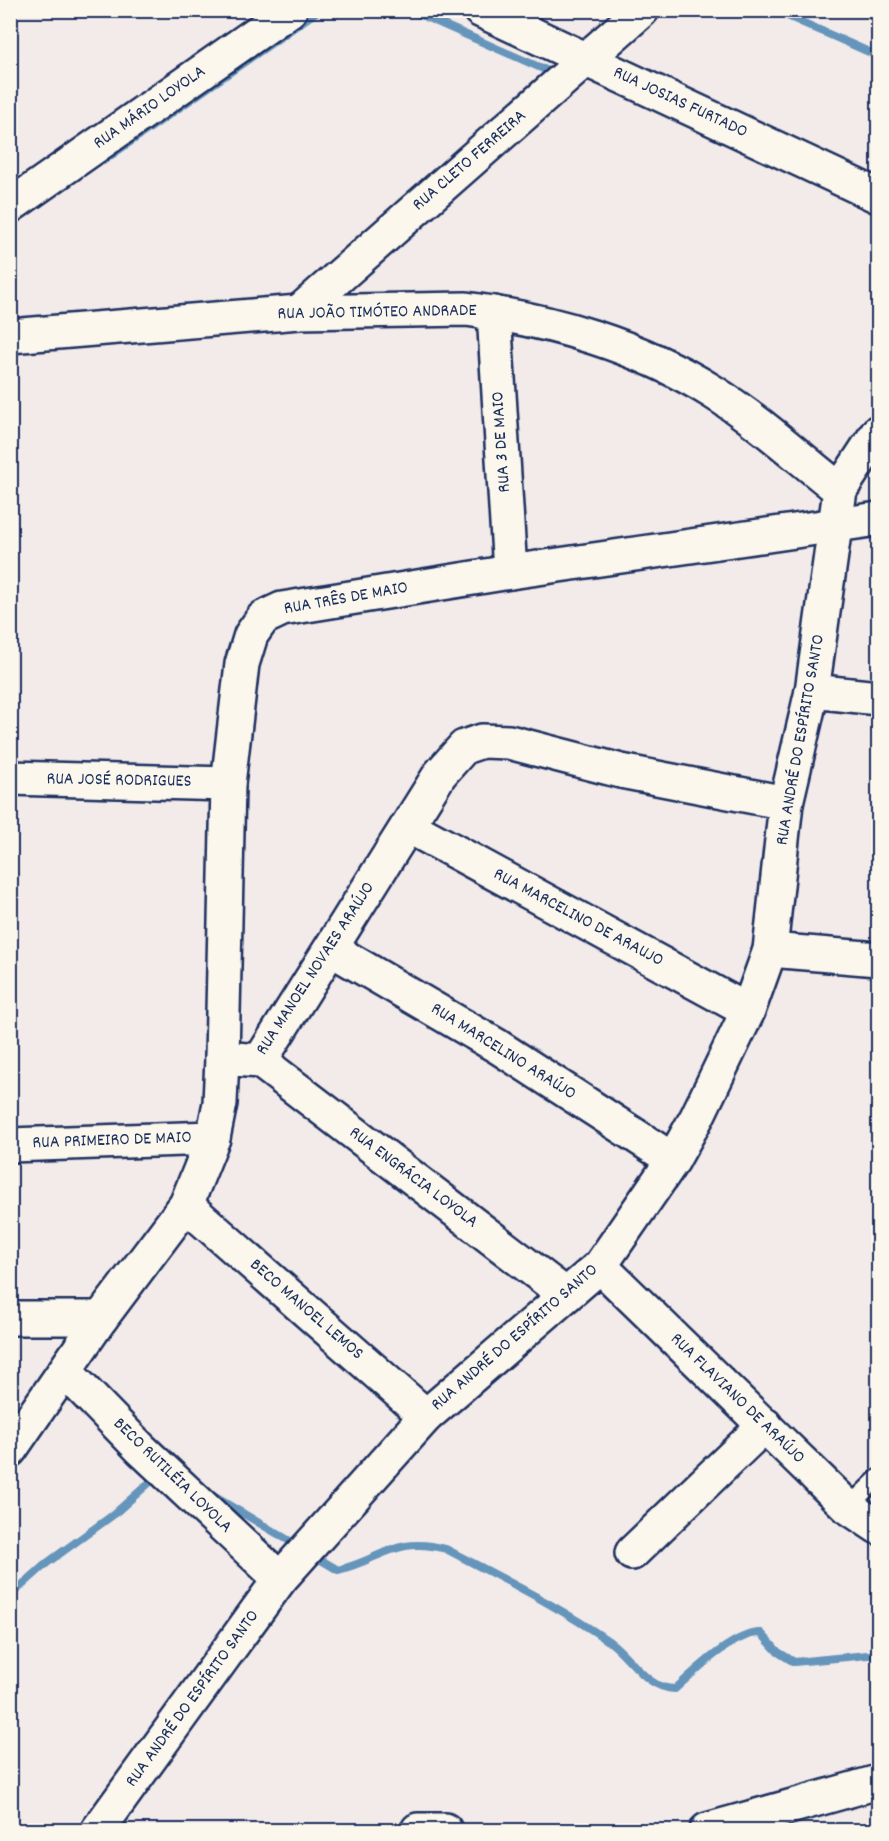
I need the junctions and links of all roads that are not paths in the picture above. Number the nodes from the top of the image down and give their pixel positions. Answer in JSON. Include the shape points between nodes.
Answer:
{"nodes":[{"id":1,"x":290,"y":10,"type":"edge"},
{"id":2,"x":480,"y":10,"type":"edge"},
{"id":3,"x":642,"y":10,"type":"edge"},
{"id":4,"x":586,"y":59,"type":"junction"},
{"id":5,"x":879,"y":196,"type":"edge"},
{"id":6,"x":10,"y":206,"type":"edge"},
{"id":7,"x":299,"y":312,"type":"junction"},
{"id":8,"x":494,"y":313,"type":"junction"},
{"id":9,"x":10,"y":336,"type":"edge"},
{"id":10,"x":879,"y":432,"type":"edge"},
{"id":11,"x":840,"y":490,"type":"junction"},
{"id":12,"x":879,"y":519,"type":"edge"},
{"id":13,"x":836,"y":523,"type":"junction"},
{"id":14,"x":510,"y":572,"type":"junction"},
{"id":15,"x":812,"y":692,"type":"junction"},
{"id":16,"x":879,"y":698,"type":"edge"},
{"id":17,"x":10,"y":778,"type":"edge"},
{"id":18,"x":228,"y":784,"type":"junction"},
{"id":19,"x":786,"y":803,"type":"junction"},
{"id":20,"x":408,"y":826,"type":"junction"},
{"id":21,"x":331,"y":949,"type":"junction"},
{"id":22,"x":770,"y":950,"type":"junction"},
{"id":23,"x":879,"y":959,"type":"edge"},
{"id":24,"x":748,"y":1011,"type":"junction"},
{"id":25,"x":222,"y":1058,"type":"junction"},
{"id":26,"x":260,"y":1061,"type":"junction"},
{"id":27,"x":213,"y":1138,"type":"junction"},
{"id":28,"x":10,"y":1145,"type":"edge"},
{"id":29,"x":673,"y":1160,"type":"junction"},
{"id":30,"x":186,"y":1205,"type":"junction"},
{"id":31,"x":600,"y":1266,"type":"junction"},
{"id":32,"x":566,"y":1295,"type":"junction"},
{"id":33,"x":10,"y":1318,"type":"edge"},
{"id":34,"x":101,"y":1318,"type":"junction"},
{"id":35,"x":66,"y":1372,"type":"junction"},
{"id":36,"x":426,"y":1416,"type":"junction"},
{"id":37,"x":765,"y":1425,"type":"junction"},
{"id":38,"x":10,"y":1450,"type":"edge"},
{"id":39,"x":879,"y":1479,"type":"edge"},
{"id":40,"x":848,"y":1507,"type":"junction"},
{"id":41,"x":879,"y":1527,"type":"edge"},
{"id":42,"x":632,"y":1553,"type":"dead end"},
{"id":43,"x":280,"y":1579,"type":"junction"},
{"id":44,"x":879,"y":1782,"type":"edge"},
{"id":45,"x":98,"y":1830,"type":"edge"},
{"id":46,"x":418,"y":1830,"type":"edge"},
{"id":47,"x":445,"y":1830,"type":"edge"},
{"id":48,"x":707,"y":1830,"type":"edge"}],
"edges":[{"from":1,"to":6,"type":"street","name":"RUA MÁRIO LOYOLA"},
{"from":2,"to":4,"type":"street","name":"RUA JOSIAS FURTADO"},
{"from":3,"to":4,"type":"street","name":"RUA CLETO FERREIRA"},
{"from":4,"to":5,"type":"street","name":"RUA JOSIAS FURTADO"},
{"from":4,"to":7,"type":"street","name":"RUA CLETO FERREIRA"},
{"from":7,"to":8,"type":"street","name":"RUA JOÃO TIMÓTEO ANDRADE","via":[[466,309]]},
{"from":7,"to":9,"type":"street","name":"RUA JOÃO TIMÓTEO ANDRADE"},
{"from":8,"to":11,"type":"street","name":"RUA JOÃO TIMÓTEO ANDRADE","via":[[599,339],[674,370],[714,392]]},
{"from":8,"to":14,"type":"street","name":"RUA 3 DE MAIO"},
{"from":10,"to":11,"type":"street","name":"RUA ANDRÉ DO ESPÍRITO SANTO"},
{"from":11,"to":13,"type":"street","name":"RUA ANDRÉ DO ESPÍRITO SANTO"},
{"from":12,"to":13,"type":"street","name":"RUA TRÊS DE MAIO"},
{"from":13,"to":14,"type":"street","name":"RUA TRÊS DE MAIO"},
{"from":13,"to":15,"type":"street","name":"RUA ANDRÉ DO ESPÍRITO SANTO"},
{"from":14,"to":18,"type":"street","name":"RUA TRÊS DE MAIO","via":[[282,609],[263,618],[251,635],[242,664]]},
{"from":15,"to":16,"type":"street"},
{"from":15,"to":19,"type":"street","name":"RUA ANDRÉ DO ESPÍRITO SANTO"},
{"from":17,"to":18,"type":"street","name":"RUA JOSÉ RODRIGUES"},
{"from":18,"to":25,"type":"street","name":"RUA TRÊS DE MAIO"},
{"from":19,"to":20,"type":"street","name":"RUA MANOEL NOVAES ARAÚJO","via":[[621,771],[509,742],[482,741],[464,747],[452,758]]},
{"from":19,"to":22,"type":"street","name":"RUA ANDRÉ DO ESPÍRITO SANTO"},
{"from":20,"to":21,"type":"street","name":"RUA MANOEL NOVAES ARAÚJO"},
{"from":20,"to":24,"type":"street","name":"RUA MARCELINO DE ARAUJO"},
{"from":21,"to":26,"type":"street","name":"RUA MANOEL NOVAES ARAÚJO"},
{"from":21,"to":29,"type":"street","name":"RUA MARCELINO ARAÚJO","via":[[497,1046]]},
{"from":22,"to":23,"type":"street"},
{"from":22,"to":24,"type":"street","name":"RUA ANDRÉ DO ESPÍRITO SANTO"},
{"from":24,"to":29,"type":"street","name":"RUA ANDRÉ DO ESPÍRITO SANTO"},
{"from":25,"to":26,"type":"street","name":"RUA MANOEL NOVAES ARAÚJO"},
{"from":25,"to":27,"type":"street","via":[[220,1103]]},
{"from":26,"to":32,"type":"street","name":"RUA ENGRÁCIA LOYOLA"},
{"from":27,"to":28,"type":"street","name":"RUA PRIMEIRO DE MAIO"},
{"from":27,"to":30,"type":"street"},
{"from":29,"to":31,"type":"street","name":"RUA ANDRÉ DO ESPÍRITO SANTO"},
{"from":30,"to":34,"type":"street"},
{"from":30,"to":36,"type":"street","name":"BECO MANOEL LEMOS"},
{"from":31,"to":32,"type":"street","name":"RUA ANDRÉ DO ESPÍRITO SANTO"},
{"from":31,"to":37,"type":"street","name":"RUA FLAVIANO DE ARAÚJO"},
{"from":32,"to":36,"type":"street","name":"RUA ANDRÉ DO ESPÍRITO SANTO"},
{"from":33,"to":34,"type":"street"},
{"from":34,"to":35,"type":"street"},
{"from":35,"to":38,"type":"street"},
{"from":35,"to":43,"type":"street","name":"BECO RUTILÉIA LOYOLA","via":[[141,1449]]},
{"from":36,"to":43,"type":"street","name":"RUA ANDRÉ DO ESPÍRITO SANTO"},
{"from":37,"to":40,"type":"street","name":"RUA FLAVIANO DE ARAÚJO"},
{"from":37,"to":42,"type":"street"},
{"from":39,"to":40,"type":"lane"},
{"from":40,"to":41,"type":"street","name":"RUA FLAVIANO DE ARAÚJO"},
{"from":43,"to":45,"type":"street","name":"RUA ANDRÉ DO ESPÍRITO SANTO"},
{"from":44,"to":48,"type":"street"},
{"from":46,"to":47,"type":"street"}]}
